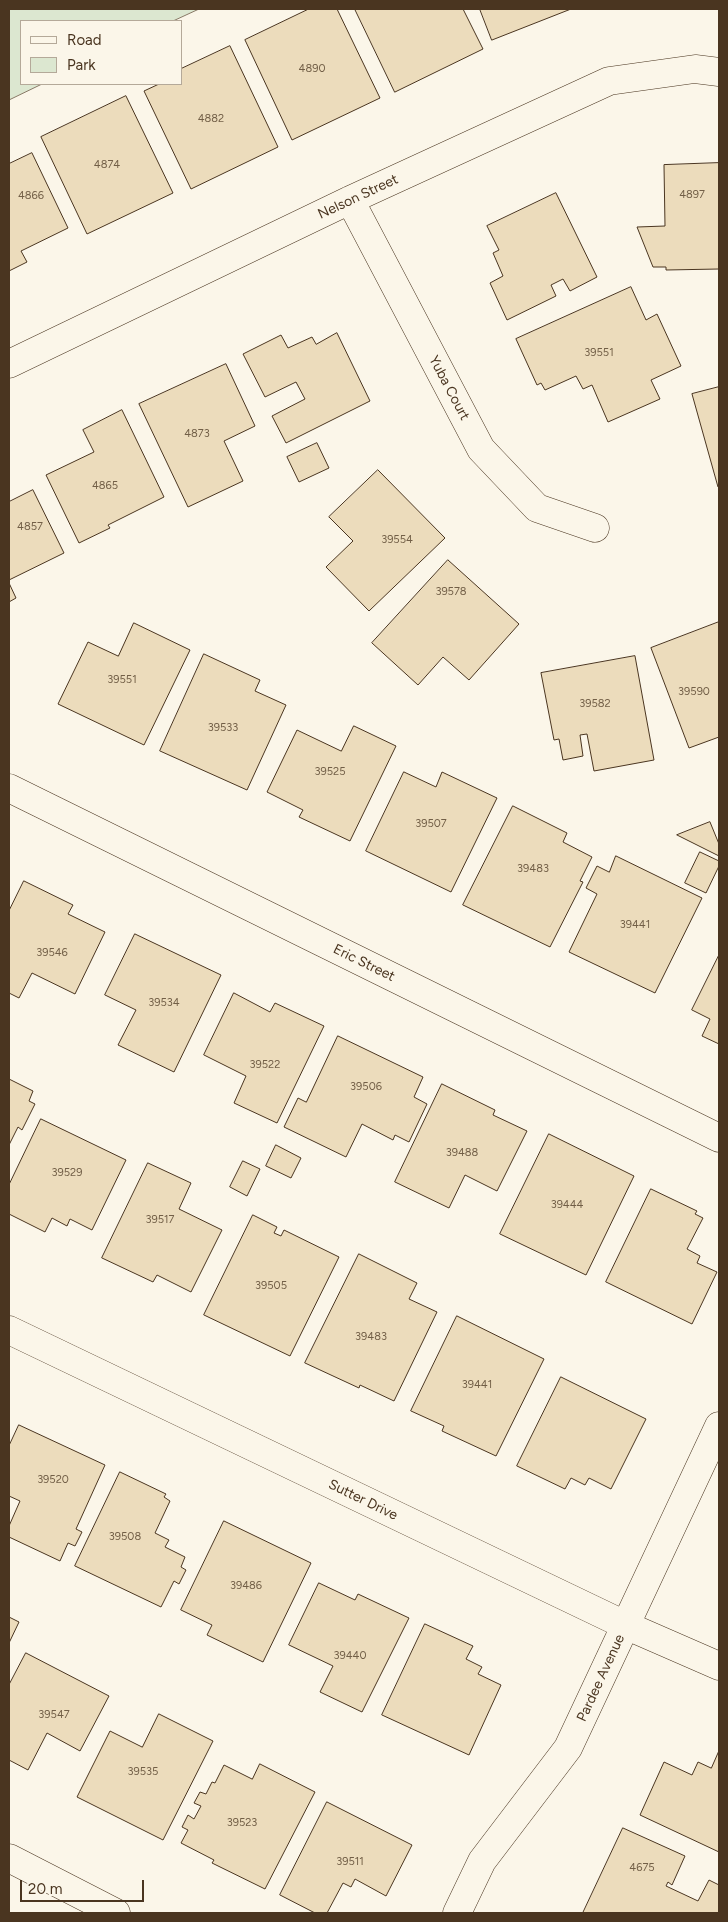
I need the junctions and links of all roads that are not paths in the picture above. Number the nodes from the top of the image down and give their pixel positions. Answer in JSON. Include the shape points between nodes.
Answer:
{"nodes":[{"id":1,"x":719,"y":72,"type":"edge"},
{"id":2,"x":350,"y":200,"type":"junction"},
{"id":3,"x":9,"y":364,"type":"edge"},
{"id":4,"x":595,"y":528,"type":"dead end"},
{"id":5,"x":9,"y":788,"type":"edge"},
{"id":6,"x":719,"y":1138,"type":"edge"},
{"id":7,"x":9,"y":1330,"type":"edge"},
{"id":8,"x":719,"y":1426,"type":"edge"},
{"id":9,"x":625,"y":1625,"type":"junction"},
{"id":10,"x":719,"y":1666,"type":"edge"},
{"id":11,"x":9,"y":1858,"type":"edge"},
{"id":12,"x":116,"y":1913,"type":"edge"},
{"id":13,"x":457,"y":1913,"type":"edge"}],
"edges":[{"from":1,"to":2,"type":"street","name":"Nelson Street","via":[[695,69],[609,81]]},
{"from":2,"to":3,"type":"street","name":"Nelson Street"},
{"from":2,"to":4,"type":"street","name":"Yuba Court","via":[[481,449],[537,508]]},
{"from":5,"to":6,"type":"street","name":"Eric Street"},
{"from":7,"to":9,"type":"street","name":"Sutter Drive"},
{"from":8,"to":9,"type":"street","name":"Pardee Avenue"},
{"from":9,"to":10,"type":"street","name":"Sutter Drive"},
{"from":9,"to":13,"type":"street","name":"Pardee Avenue","via":[[568,1748],[482,1861]]},
{"from":11,"to":12,"type":"street"}]}
